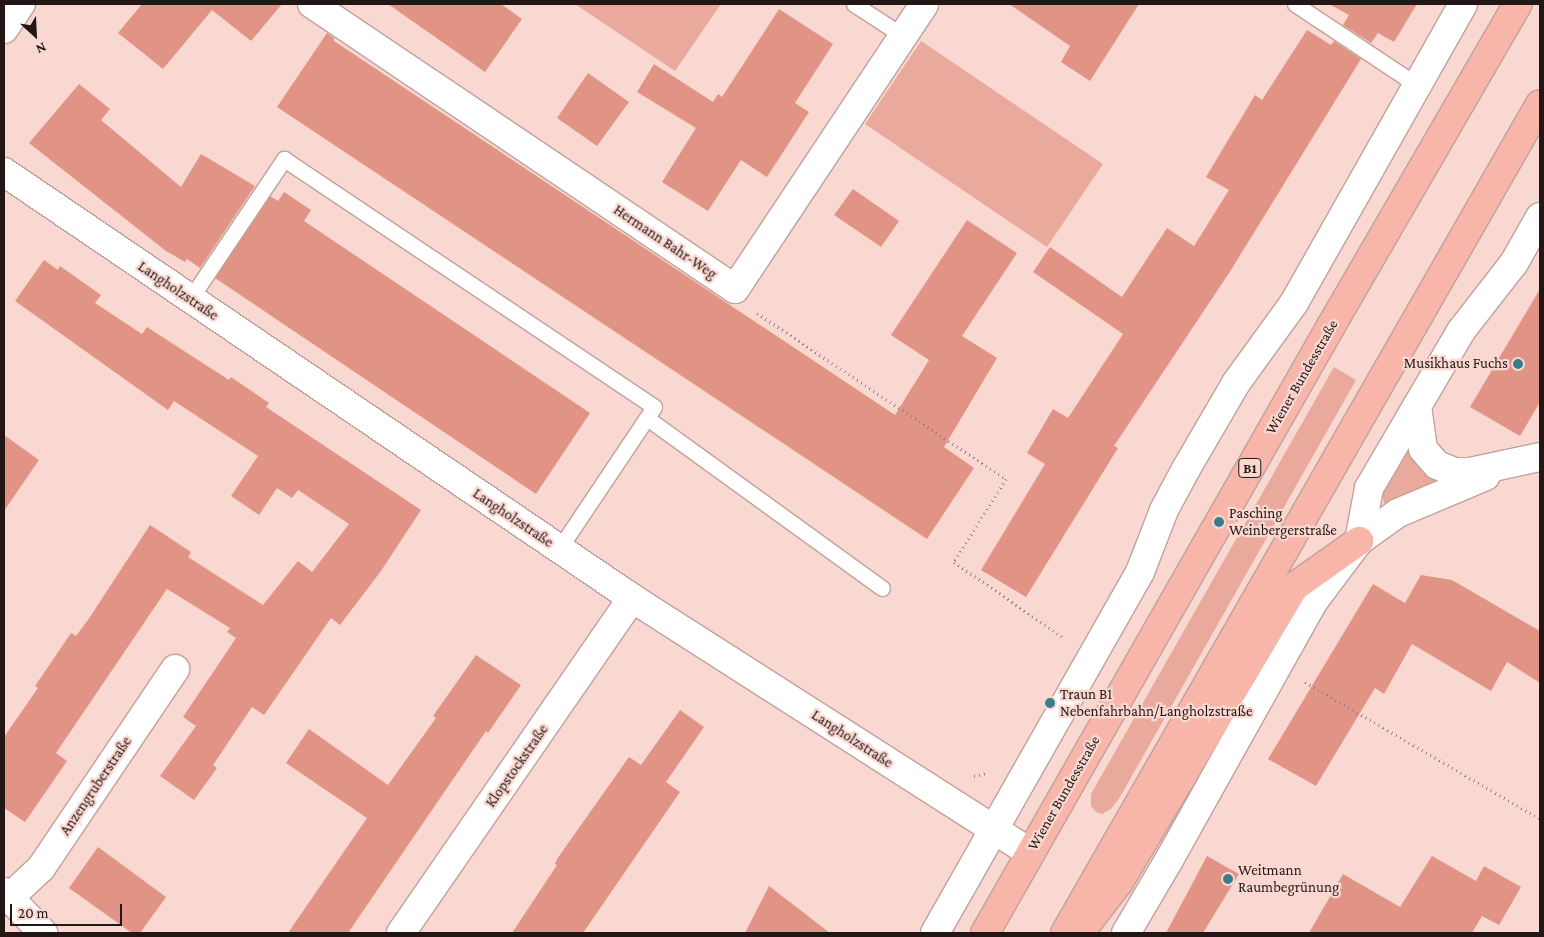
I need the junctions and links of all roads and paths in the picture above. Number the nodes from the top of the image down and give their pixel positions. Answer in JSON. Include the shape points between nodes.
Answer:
{"nodes":[{"id":1,"x":21,"y":4,"type":"edge"},
{"id":2,"x":312,"y":4,"type":"edge"},
{"id":3,"x":854,"y":4,"type":"edge"},
{"id":4,"x":924,"y":4,"type":"edge"},
{"id":5,"x":1295,"y":4,"type":"edge"},
{"id":6,"x":1463,"y":4,"type":"edge"},
{"id":7,"x":1518,"y":4,"type":"edge"},
{"id":8,"x":4,"y":29,"type":"edge"},
{"id":9,"x":903,"y":36,"type":"junction"},
{"id":10,"x":1418,"y":85,"type":"junction"},
{"id":11,"x":1540,"y":104,"type":"edge"},
{"id":12,"x":4,"y":172,"type":"edge"},
{"id":13,"x":1540,"y":217,"type":"edge"},
{"id":14,"x":734,"y":289,"type":"junction"},
{"id":15,"x":190,"y":299,"type":"junction"},
{"id":16,"x":1417,"y":406,"type":"junction"},
{"id":17,"x":647,"y":418,"type":"junction"},
{"id":18,"x":1540,"y":457,"type":"edge"},
{"id":19,"x":1510,"y":465,"type":"junction"},
{"id":20,"x":1359,"y":540,"type":"junction"},
{"id":21,"x":559,"y":549,"type":"junction"},
{"id":22,"x":882,"y":588,"type":"dead end"},
{"id":23,"x":632,"y":598,"type":"junction"},
{"id":24,"x":1066,"y":639,"type":"dead end"},
{"id":25,"x":175,"y":669,"type":"dead end"},
{"id":26,"x":1297,"y":680,"type":"dead end"},
{"id":27,"x":1540,"y":819,"type":"edge"},
{"id":28,"x":994,"y":830,"type":"junction"},
{"id":29,"x":1030,"y":853,"type":"junction"},
{"id":30,"x":6,"y":895,"type":"edge"},
{"id":31,"x":43,"y":933,"type":"edge"},
{"id":32,"x":401,"y":933,"type":"edge"},
{"id":33,"x":935,"y":933,"type":"edge"},
{"id":34,"x":985,"y":933,"type":"edge"},
{"id":35,"x":1065,"y":933,"type":"edge"},
{"id":36,"x":1080,"y":933,"type":"edge"},
{"id":37,"x":1126,"y":933,"type":"edge"}],
"edges":[{"from":1,"to":8,"type":"street"},
{"from":2,"to":14,"type":"street","name":"Hermann Bahr-Weg"},
{"from":3,"to":9,"type":"lane"},
{"from":4,"to":9,"type":"street"},
{"from":5,"to":10,"type":"lane"},
{"from":6,"to":10,"type":"street"},
{"from":7,"to":29,"type":"main road","name":"Wiener Bundesstraße","number":"B1"},
{"from":9,"to":14,"type":"street"},
{"from":10,"to":28,"type":"street","via":[[1294,303],[1236,383],[1186,469],[1164,510],[1140,572]]},
{"from":11,"to":35,"type":"main road"},
{"from":12,"to":15,"type":"street","name":"Langholzstraße"},
{"from":13,"to":16,"type":"street","via":[[1514,263],[1460,331]]},
{"from":14,"to":24,"type":"path","via":[[746,305],[1006,479],[954,562]]},
{"from":15,"to":17,"type":"lane","via":[[284,159],[654,407]]},
{"from":15,"to":21,"type":"street","name":"Langholzstraße"},
{"from":16,"to":19,"type":"street","via":[[1423,449],[1437,465],[1454,472],[1470,472]]},
{"from":16,"to":20,"type":"street","via":[[1369,488]]},
{"from":17,"to":21,"type":"lane"},
{"from":17,"to":22,"type":"lane"},
{"from":18,"to":19,"type":"street"},
{"from":19,"to":20,"type":"street","via":[[1398,513]]},
{"from":20,"to":36,"type":"main road","via":[[1294,587],[1119,882]]},
{"from":20,"to":37,"type":"street","via":[[1313,602]]},
{"from":21,"to":23,"type":"street","name":"Langholzstraße"},
{"from":23,"to":28,"type":"street","name":"Langholzstraße"},
{"from":23,"to":32,"type":"street","name":"Klopstockstraße"},
{"from":25,"to":30,"type":"street","name":"Anzengruberstraße","via":[[41,868]]},
{"from":26,"to":27,"type":"path","via":[[1306,682]]},
{"from":28,"to":29,"type":"street","name":"Langholzstraße"},
{"from":28,"to":33,"type":"street"},
{"from":29,"to":34,"type":"main road","name":"Wiener Bundesstraße","number":"B1"},
{"from":30,"to":31,"type":"street","name":"Anzengruberstraße"}]}
